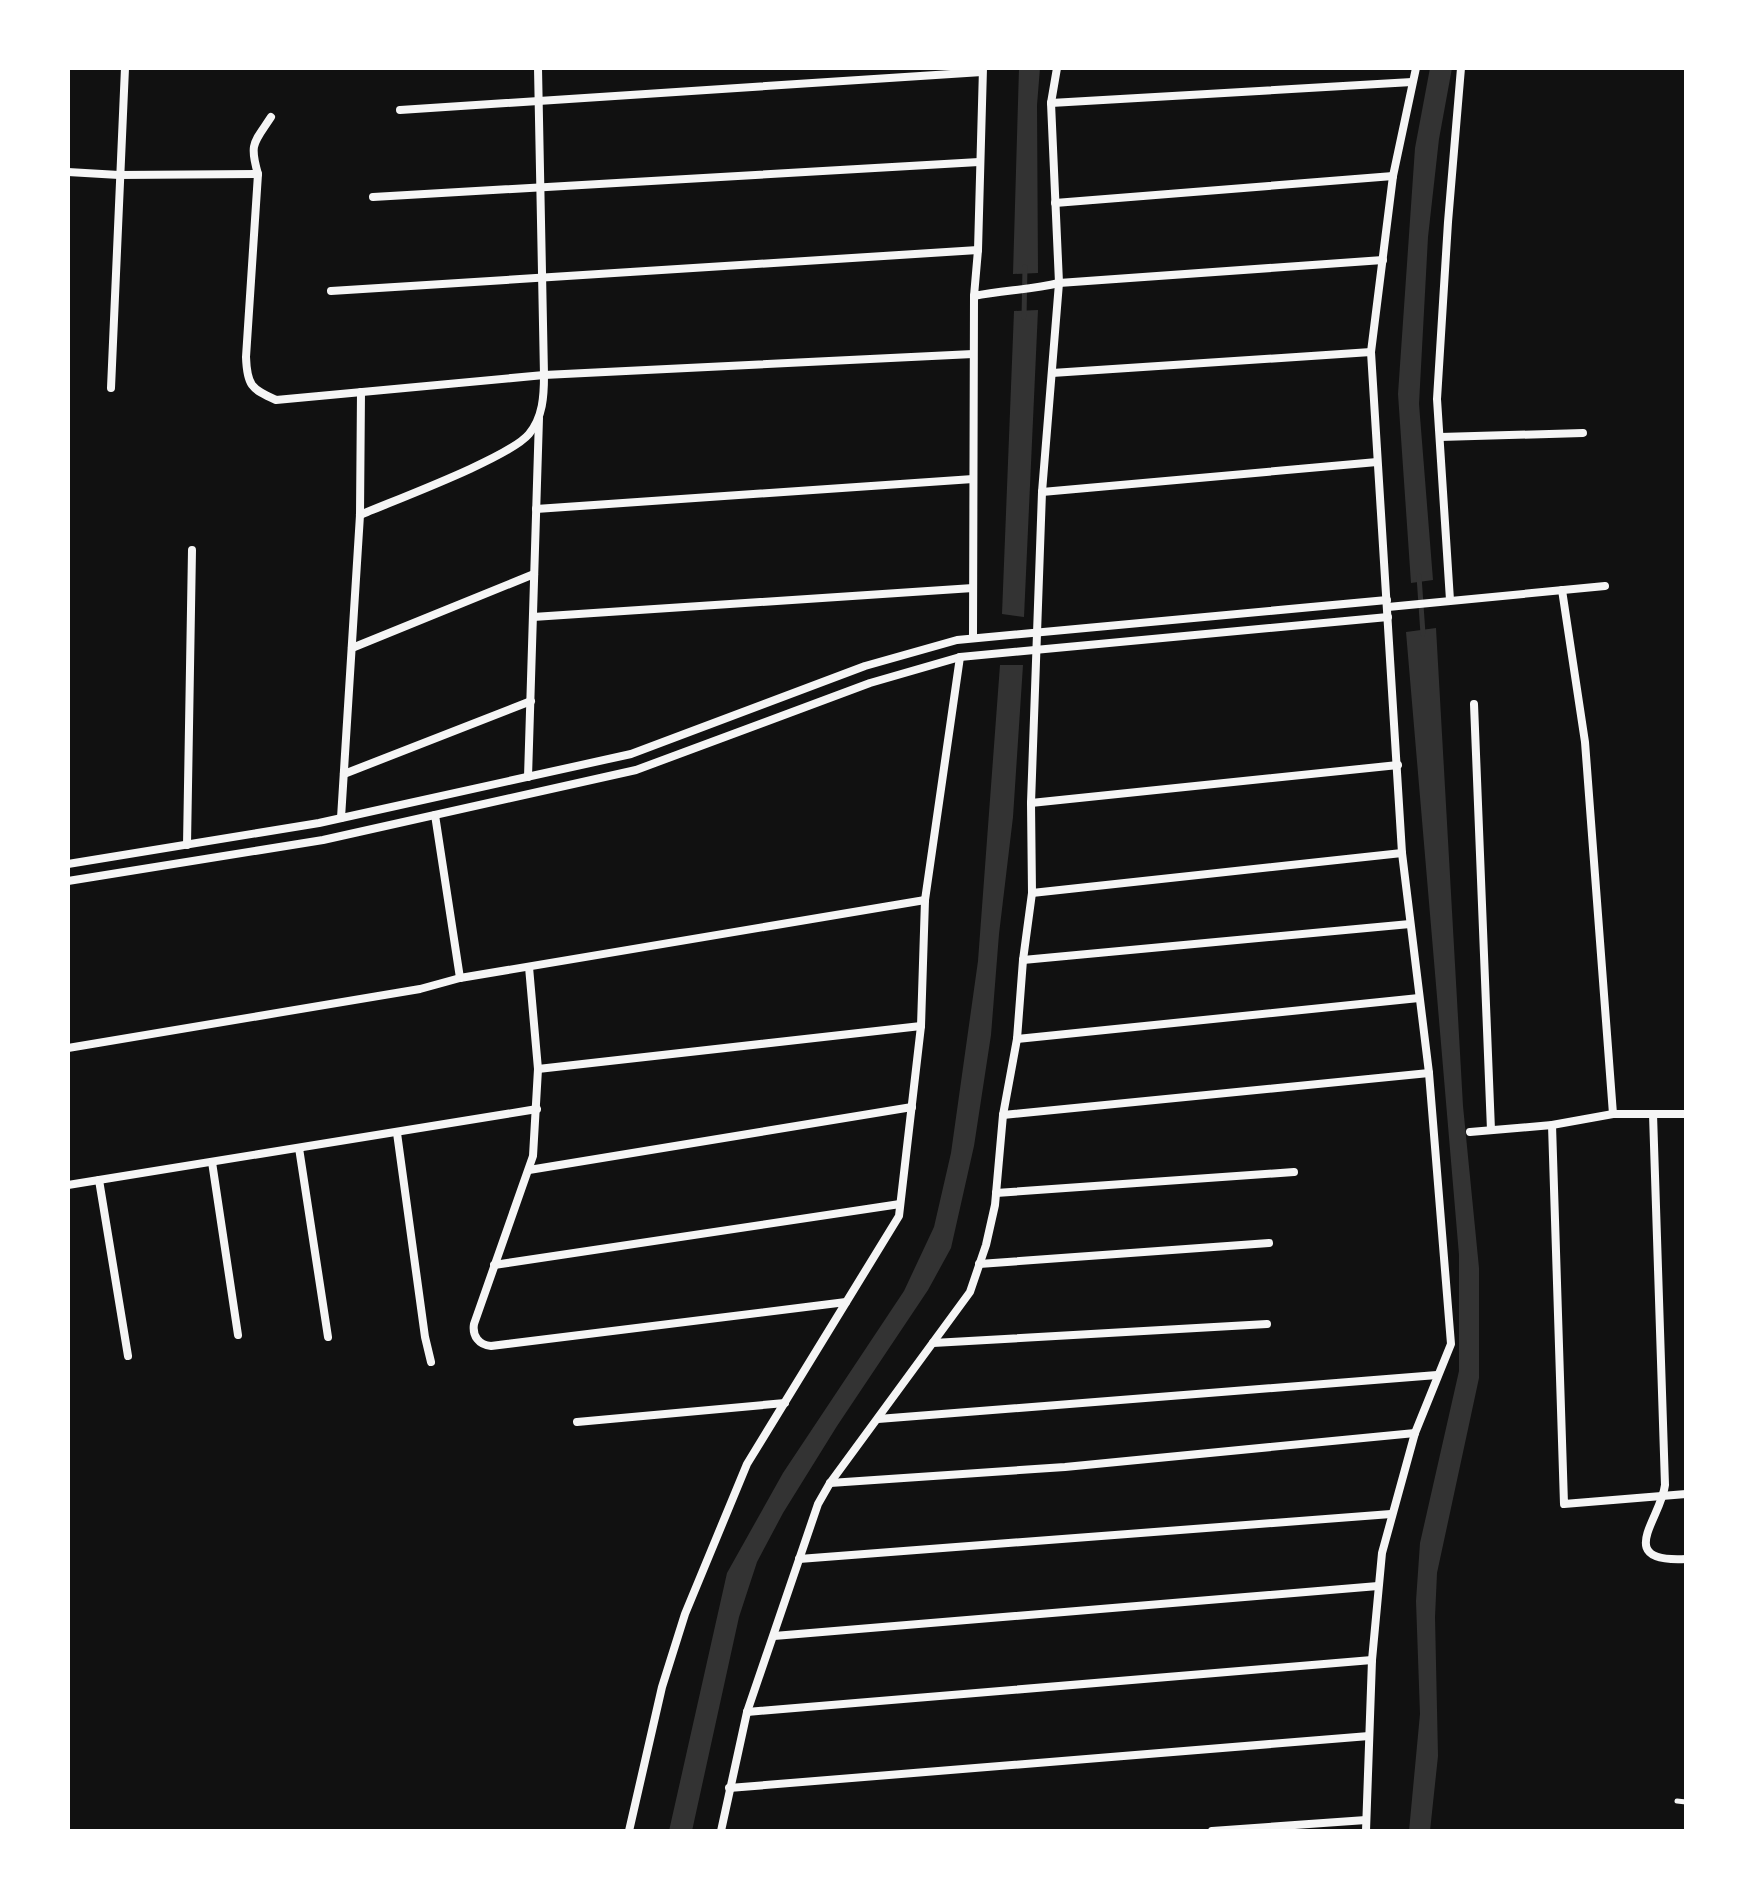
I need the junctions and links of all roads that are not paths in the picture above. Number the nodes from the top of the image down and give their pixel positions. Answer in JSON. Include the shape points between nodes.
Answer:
{"nodes":[{"id":1,"x":125,"y":68,"type":"edge"},
{"id":2,"x":538,"y":68,"type":"edge"},
{"id":3,"x":1057,"y":68,"type":"edge"},
{"id":4,"x":1416,"y":68,"type":"edge"},
{"id":5,"x":1461,"y":68,"type":"edge"},
{"id":6,"x":982,"y":70,"type":"edge"},
{"id":7,"x":1412,"y":82,"type":"junction"},
{"id":8,"x":539,"y":101,"type":"junction"},
{"id":9,"x":1051,"y":103,"type":"junction"},
{"id":10,"x":400,"y":110,"type":"dead end"},
{"id":11,"x":271,"y":117,"type":"dead end"},
{"id":12,"x":979,"y":162,"type":"junction"},
{"id":13,"x":68,"y":172,"type":"edge"},
{"id":14,"x":258,"y":174,"type":"junction"},
{"id":15,"x":119,"y":175,"type":"junction"},
{"id":16,"x":1393,"y":176,"type":"junction"},
{"id":17,"x":540,"y":187,"type":"junction"},
{"id":18,"x":373,"y":197,"type":"dead end"},
{"id":19,"x":1055,"y":203,"type":"junction"},
{"id":20,"x":978,"y":250,"type":"junction"},
{"id":21,"x":1383,"y":260,"type":"junction"},
{"id":22,"x":1059,"y":283,"type":"junction"},
{"id":23,"x":331,"y":291,"type":"dead end"},
{"id":24,"x":974,"y":296,"type":"junction"},
{"id":25,"x":1371,"y":352,"type":"junction"},
{"id":26,"x":973,"y":354,"type":"junction"},
{"id":27,"x":1052,"y":373,"type":"junction"},
{"id":28,"x":544,"y":375,"type":"junction"},
{"id":29,"x":111,"y":388,"type":"dead end"},
{"id":30,"x":361,"y":392,"type":"junction"},
{"id":31,"x":539,"y":417,"type":"junction"},
{"id":32,"x":1583,"y":433,"type":"dead end"},
{"id":33,"x":1440,"y":437,"type":"junction"},
{"id":34,"x":1377,"y":462,"type":"junction"},
{"id":35,"x":973,"y":479,"type":"junction"},
{"id":36,"x":1042,"y":492,"type":"junction"},
{"id":37,"x":536,"y":509,"type":"junction"},
{"id":38,"x":360,"y":515,"type":"junction"},
{"id":39,"x":192,"y":550,"type":"dead end"},
{"id":40,"x":534,"y":574,"type":"junction"},
{"id":41,"x":1605,"y":586,"type":"dead end"},
{"id":42,"x":973,"y":588,"type":"junction"},
{"id":43,"x":1562,"y":590,"type":"junction"},
{"id":44,"x":1450,"y":600,"type":"junction"},
{"id":45,"x":1388,"y":608,"type":"junction"},
{"id":46,"x":533,"y":617,"type":"junction"},
{"id":47,"x":1036,"y":632,"type":"junction"},
{"id":48,"x":973,"y":638,"type":"junction"},
{"id":49,"x":352,"y":648,"type":"junction"},
{"id":50,"x":1036,"y":650,"type":"junction"},
{"id":51,"x":960,"y":657,"type":"junction"},
{"id":52,"x":531,"y":701,"type":"junction"},
{"id":53,"x":1474,"y":704,"type":"dead end"},
{"id":54,"x":1398,"y":765,"type":"junction"},
{"id":55,"x":344,"y":774,"type":"junction"},
{"id":56,"x":528,"y":777,"type":"junction"},
{"id":57,"x":1031,"y":803,"type":"junction"},
{"id":58,"x":435,"y":815,"type":"junction"},
{"id":59,"x":341,"y":818,"type":"junction"},
{"id":60,"x":187,"y":845,"type":"junction"},
{"id":61,"x":1402,"y":853,"type":"junction"},
{"id":62,"x":68,"y":864,"type":"edge"},
{"id":63,"x":68,"y":881,"type":"edge"},
{"id":64,"x":1032,"y":893,"type":"junction"},
{"id":65,"x":925,"y":900,"type":"junction"},
{"id":66,"x":1410,"y":924,"type":"junction"},
{"id":67,"x":1023,"y":960,"type":"junction"},
{"id":68,"x":529,"y":967,"type":"junction"},
{"id":69,"x":460,"y":978,"type":"junction"},
{"id":70,"x":1419,"y":998,"type":"junction"},
{"id":71,"x":921,"y":1026,"type":"junction"},
{"id":72,"x":1017,"y":1039,"type":"junction"},
{"id":73,"x":68,"y":1048,"type":"edge"},
{"id":74,"x":538,"y":1069,"type":"junction"},
{"id":75,"x":1429,"y":1073,"type":"junction"},
{"id":76,"x":912,"y":1107,"type":"junction"},
{"id":77,"x":537,"y":1109,"type":"junction"},
{"id":78,"x":1613,"y":1114,"type":"junction"},
{"id":79,"x":1653,"y":1114,"type":"junction"},
{"id":80,"x":1686,"y":1114,"type":"edge"},
{"id":81,"x":1003,"y":1115,"type":"junction"},
{"id":82,"x":1552,"y":1125,"type":"junction"},
{"id":83,"x":1491,"y":1130,"type":"junction"},
{"id":84,"x":1470,"y":1132,"type":"dead end"},
{"id":85,"x":397,"y":1133,"type":"junction"},
{"id":86,"x":299,"y":1148,"type":"junction"},
{"id":87,"x":212,"y":1162,"type":"junction"},
{"id":88,"x":529,"y":1170,"type":"junction"},
{"id":89,"x":1294,"y":1172,"type":"dead end"},
{"id":90,"x":99,"y":1180,"type":"junction"},
{"id":91,"x":68,"y":1185,"type":"edge"},
{"id":92,"x":996,"y":1193,"type":"junction"},
{"id":93,"x":900,"y":1204,"type":"junction"},
{"id":94,"x":1269,"y":1243,"type":"dead end"},
{"id":95,"x":979,"y":1264,"type":"junction"},
{"id":96,"x":494,"y":1265,"type":"junction"},
{"id":97,"x":846,"y":1302,"type":"junction"},
{"id":98,"x":1267,"y":1324,"type":"dead end"},
{"id":99,"x":238,"y":1335,"type":"dead end"},
{"id":100,"x":328,"y":1337,"type":"dead end"},
{"id":101,"x":933,"y":1343,"type":"junction"},
{"id":102,"x":128,"y":1356,"type":"dead end"},
{"id":103,"x":431,"y":1362,"type":"dead end"},
{"id":104,"x":1437,"y":1375,"type":"junction"},
{"id":105,"x":785,"y":1403,"type":"junction"},
{"id":106,"x":878,"y":1419,"type":"junction"},
{"id":107,"x":577,"y":1422,"type":"dead end"},
{"id":108,"x":1415,"y":1433,"type":"junction"},
{"id":109,"x":830,"y":1483,"type":"junction"},
{"id":110,"x":1664,"y":1494,"type":"junction"},
{"id":111,"x":1686,"y":1494,"type":"edge"},
{"id":112,"x":1391,"y":1514,"type":"junction"},
{"id":113,"x":799,"y":1559,"type":"junction"},
{"id":114,"x":1686,"y":1559,"type":"edge"},
{"id":115,"x":1378,"y":1586,"type":"junction"},
{"id":116,"x":774,"y":1636,"type":"junction"},
{"id":117,"x":1372,"y":1660,"type":"junction"},
{"id":118,"x":747,"y":1712,"type":"junction"},
{"id":119,"x":1369,"y":1736,"type":"junction"},
{"id":120,"x":729,"y":1788,"type":"junction"},
{"id":121,"x":1677,"y":1801,"type":"dead end"},
{"id":122,"x":1686,"y":1802,"type":"edge"},
{"id":123,"x":1366,"y":1820,"type":"junction"},
{"id":124,"x":629,"y":1831,"type":"edge"},
{"id":125,"x":721,"y":1831,"type":"edge"},
{"id":126,"x":1212,"y":1831,"type":"edge"},
{"id":127,"x":1366,"y":1831,"type":"edge"}],
"edges":[{"from":1,"to":15,"type":"street"},
{"from":2,"to":8,"type":"street"},
{"from":3,"to":9,"type":"street"},
{"from":4,"to":7,"type":"street"},
{"from":5,"to":33,"type":"street","via":[[1437,399]]},
{"from":6,"to":8,"type":"street"},
{"from":6,"to":12,"type":"street"},
{"from":7,"to":9,"type":"street"},
{"from":7,"to":16,"type":"street"},
{"from":8,"to":10,"type":"street"},
{"from":8,"to":17,"type":"street"},
{"from":9,"to":19,"type":"street"},
{"from":11,"to":14,"type":"street","via":[[252,151]]},
{"from":12,"to":17,"type":"street"},
{"from":12,"to":20,"type":"street"},
{"from":13,"to":15,"type":"street"},
{"from":14,"to":15,"type":"street"},
{"from":14,"to":30,"type":"street","via":[[247,375],[254,390],[276,400]]},
{"from":15,"to":29,"type":"street"},
{"from":16,"to":19,"type":"street"},
{"from":16,"to":21,"type":"street"},
{"from":17,"to":18,"type":"street"},
{"from":17,"to":28,"type":"street"},
{"from":19,"to":22,"type":"street"},
{"from":20,"to":23,"type":"street"},
{"from":20,"to":24,"type":"street"},
{"from":21,"to":22,"type":"street"},
{"from":21,"to":25,"type":"street"},
{"from":22,"to":24,"type":"street"},
{"from":22,"to":27,"type":"street"},
{"from":24,"to":26,"type":"street"},
{"from":25,"to":27,"type":"street"},
{"from":25,"to":34,"type":"street"},
{"from":26,"to":28,"type":"street"},
{"from":26,"to":35,"type":"street"},
{"from":27,"to":36,"type":"street"},
{"from":28,"to":30,"type":"street"},
{"from":28,"to":31,"type":"street"},
{"from":30,"to":38,"type":"street"},
{"from":31,"to":37,"type":"street"},
{"from":31,"to":38,"type":"street","via":[[528,436],[501,454]]},
{"from":32,"to":33,"type":"street"},
{"from":33,"to":44,"type":"street"},
{"from":34,"to":36,"type":"street"},
{"from":34,"to":45,"type":"street"},
{"from":35,"to":37,"type":"street"},
{"from":35,"to":42,"type":"street"},
{"from":36,"to":47,"type":"street"},
{"from":37,"to":40,"type":"street"},
{"from":38,"to":49,"type":"street"},
{"from":39,"to":60,"type":"street"},
{"from":40,"to":46,"type":"street"},
{"from":40,"to":49,"type":"street"},
{"from":41,"to":43,"type":"street"},
{"from":42,"to":46,"type":"street"},
{"from":42,"to":48,"type":"street"},
{"from":43,"to":44,"type":"street"},
{"from":43,"to":78,"type":"street","via":[[1585,742]]},
{"from":44,"to":45,"type":"street"},
{"from":45,"to":47,"type":"street"},
{"from":45,"to":50,"type":"street"},
{"from":45,"to":54,"type":"street"},
{"from":46,"to":52,"type":"street"},
{"from":47,"to":48,"type":"street"},
{"from":47,"to":50,"type":"street"},
{"from":48,"to":56,"type":"street","via":[[865,666],[631,754]]},
{"from":49,"to":55,"type":"street"},
{"from":50,"to":51,"type":"street"},
{"from":50,"to":57,"type":"street"},
{"from":51,"to":58,"type":"street","via":[[870,683],[636,770]]},
{"from":51,"to":65,"type":"street"},
{"from":52,"to":55,"type":"street"},
{"from":52,"to":56,"type":"street"},
{"from":53,"to":83,"type":"street"},
{"from":54,"to":57,"type":"street"},
{"from":54,"to":61,"type":"street"},
{"from":55,"to":59,"type":"street"},
{"from":56,"to":59,"type":"street"},
{"from":57,"to":64,"type":"street"},
{"from":58,"to":63,"type":"street","via":[[323,840]]},
{"from":58,"to":69,"type":"street"},
{"from":59,"to":60,"type":"street"},
{"from":60,"to":62,"type":"street"},
{"from":61,"to":64,"type":"street"},
{"from":61,"to":66,"type":"street"},
{"from":64,"to":67,"type":"street"},
{"from":65,"to":68,"type":"street"},
{"from":65,"to":71,"type":"street"},
{"from":66,"to":67,"type":"street"},
{"from":66,"to":70,"type":"street"},
{"from":67,"to":72,"type":"street"},
{"from":68,"to":69,"type":"street"},
{"from":68,"to":74,"type":"street"},
{"from":69,"to":73,"type":"street"},
{"from":70,"to":72,"type":"street"},
{"from":70,"to":75,"type":"street"},
{"from":71,"to":74,"type":"street"},
{"from":71,"to":76,"type":"street"},
{"from":72,"to":81,"type":"street"},
{"from":74,"to":77,"type":"street"},
{"from":75,"to":81,"type":"street"},
{"from":75,"to":104,"type":"street","via":[[1451,1344]]},
{"from":76,"to":88,"type":"street"},
{"from":76,"to":93,"type":"street"},
{"from":77,"to":85,"type":"street"},
{"from":77,"to":88,"type":"street"},
{"from":78,"to":79,"type":"street"},
{"from":78,"to":82,"type":"street"},
{"from":79,"to":80,"type":"street"},
{"from":79,"to":110,"type":"street"},
{"from":81,"to":92,"type":"street"},
{"from":82,"to":83,"type":"street"},
{"from":82,"to":110,"type":"street","via":[[1564,1504]]},
{"from":83,"to":84,"type":"street"},
{"from":85,"to":86,"type":"street"},
{"from":85,"to":103,"type":"street"},
{"from":86,"to":87,"type":"street"},
{"from":86,"to":100,"type":"street"},
{"from":87,"to":90,"type":"street"},
{"from":87,"to":99,"type":"street"},
{"from":88,"to":96,"type":"street"},
{"from":89,"to":92,"type":"street"},
{"from":90,"to":91,"type":"street"},
{"from":90,"to":102,"type":"street"},
{"from":92,"to":95,"type":"street"},
{"from":93,"to":96,"type":"street"},
{"from":93,"to":97,"type":"street","via":[[899,1216]]},
{"from":94,"to":95,"type":"street"},
{"from":95,"to":101,"type":"street","via":[[970,1292]]},
{"from":96,"to":97,"type":"street","via":[[473,1331],[483,1345],[491,1346]]},
{"from":97,"to":105,"type":"street"},
{"from":98,"to":101,"type":"street"},
{"from":101,"to":106,"type":"street"},
{"from":104,"to":106,"type":"street"},
{"from":104,"to":108,"type":"street"},
{"from":105,"to":107,"type":"street"},
{"from":105,"to":124,"type":"street","via":[[747,1464],[685,1614],[662,1687]]},
{"from":106,"to":109,"type":"street"},
{"from":108,"to":109,"type":"street","via":[[1065,1467]]},
{"from":108,"to":112,"type":"street"},
{"from":109,"to":113,"type":"street"},
{"from":110,"to":111,"type":"street"},
{"from":110,"to":114,"type":"street","via":[[1646,1532],[1648,1550],[1666,1560]]},
{"from":112,"to":113,"type":"street"},
{"from":112,"to":115,"type":"street"},
{"from":113,"to":116,"type":"street"},
{"from":115,"to":116,"type":"street"},
{"from":115,"to":117,"type":"street"},
{"from":116,"to":118,"type":"street"},
{"from":117,"to":118,"type":"street"},
{"from":117,"to":119,"type":"street"},
{"from":118,"to":120,"type":"street"},
{"from":119,"to":120,"type":"street"},
{"from":119,"to":123,"type":"street"},
{"from":120,"to":125,"type":"street"},
{"from":121,"to":122,"type":"lane"},
{"from":123,"to":126,"type":"street"},
{"from":123,"to":127,"type":"street"}]}
